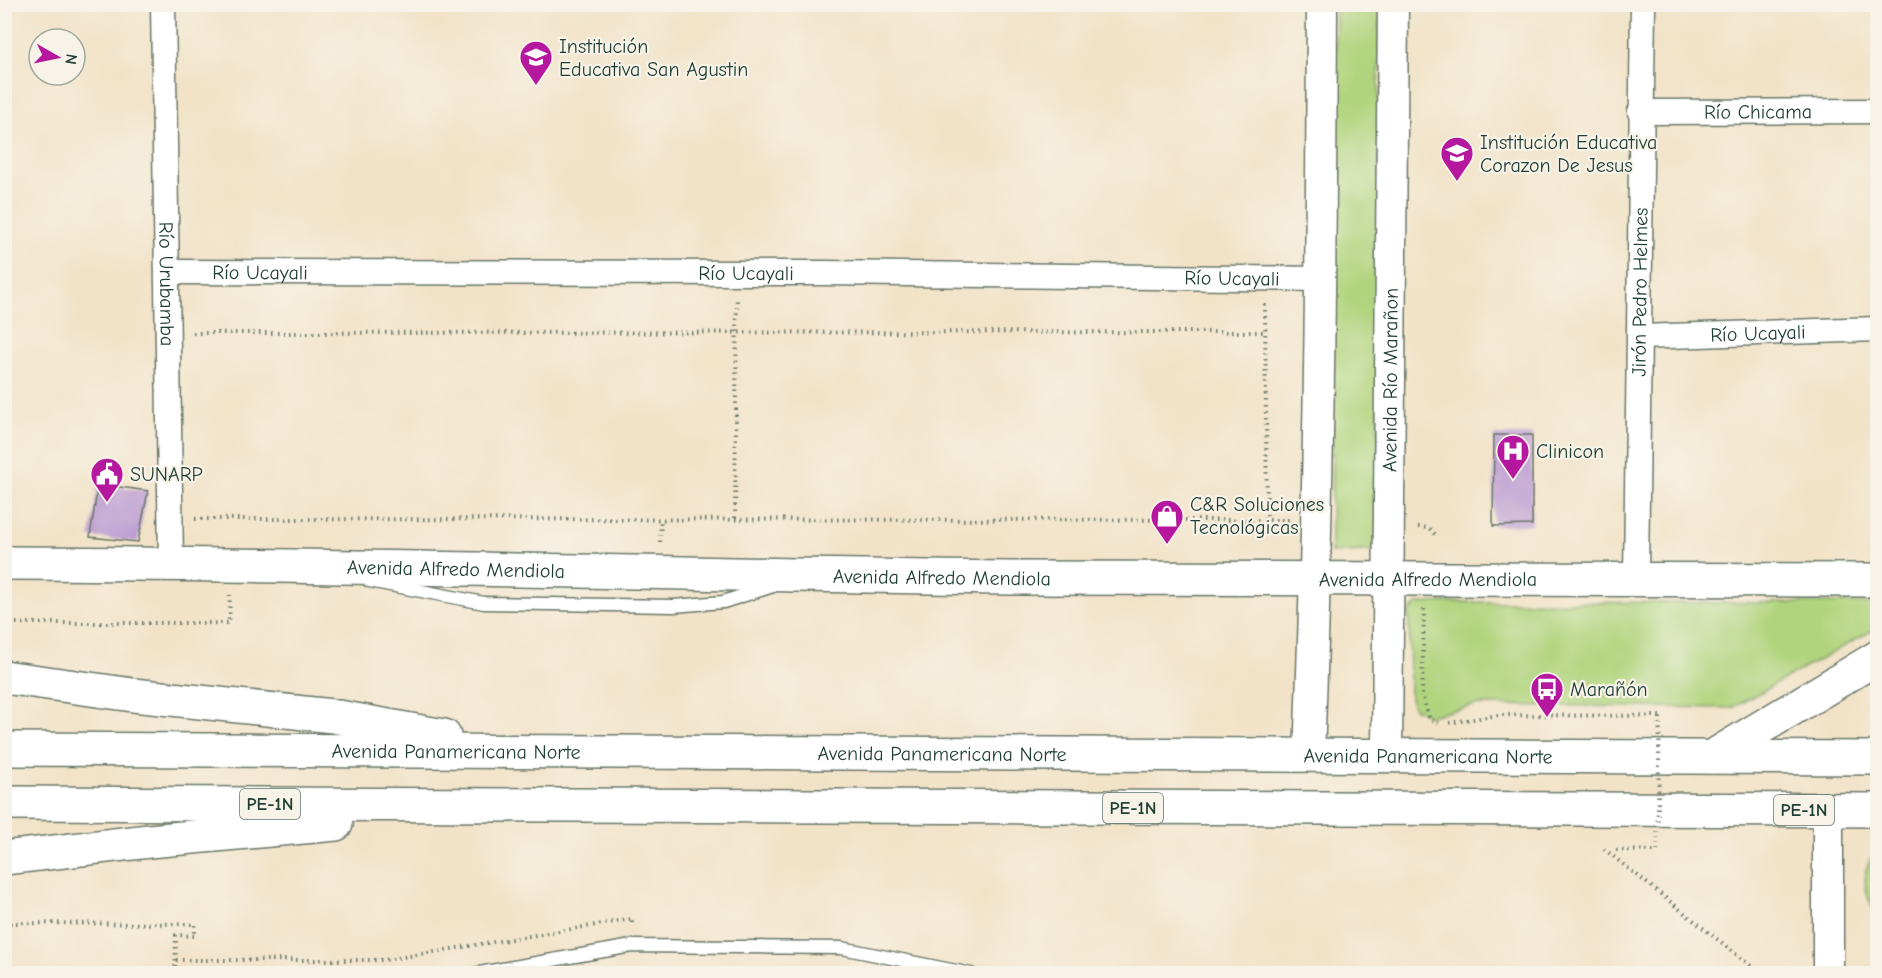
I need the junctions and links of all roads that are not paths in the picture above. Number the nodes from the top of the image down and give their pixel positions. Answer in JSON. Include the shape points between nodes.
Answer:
{"nodes":[{"id":1,"x":163,"y":4,"type":"edge"},
{"id":2,"x":1322,"y":4,"type":"edge"},
{"id":3,"x":1393,"y":4,"type":"edge"},
{"id":4,"x":1643,"y":4,"type":"edge"},
{"id":5,"x":1878,"y":111,"type":"edge"},
{"id":6,"x":1640,"y":112,"type":"junction"},
{"id":7,"x":168,"y":272,"type":"junction"},
{"id":8,"x":1322,"y":279,"type":"junction"},
{"id":9,"x":1878,"y":329,"type":"edge"},
{"id":10,"x":1640,"y":337,"type":"junction"},
{"id":11,"x":4,"y":563,"type":"edge"},
{"id":12,"x":171,"y":563,"type":"junction"},
{"id":13,"x":1636,"y":578,"type":"junction"},
{"id":14,"x":1316,"y":580,"type":"junction"},
{"id":15,"x":1878,"y":580,"type":"edge"},
{"id":16,"x":1389,"y":581,"type":"junction"},
{"id":17,"x":1878,"y":657,"type":"edge"},
{"id":18,"x":4,"y":677,"type":"edge"},
{"id":19,"x":4,"y":748,"type":"edge"},
{"id":20,"x":507,"y":751,"type":"junction"},
{"id":21,"x":1309,"y":755,"type":"junction"},
{"id":22,"x":1387,"y":755,"type":"junction"},
{"id":23,"x":1711,"y":757,"type":"junction"},
{"id":24,"x":1878,"y":758,"type":"edge"},
{"id":25,"x":4,"y":803,"type":"edge"},
{"id":26,"x":535,"y":806,"type":"junction"},
{"id":27,"x":1828,"y":810,"type":"junction"},
{"id":28,"x":1878,"y":810,"type":"edge"},
{"id":29,"x":4,"y":858,"type":"edge"},
{"id":30,"x":474,"y":974,"type":"edge"},
{"id":31,"x":971,"y":974,"type":"edge"},
{"id":32,"x":1828,"y":974,"type":"edge"}],
"edges":[{"from":1,"to":7,"type":"street","name":"Río Urubamba"},
{"from":2,"to":8,"type":"street"},
{"from":3,"to":16,"type":"street","name":"Avenida Río Marañon"},
{"from":4,"to":6,"type":"street","name":"Jirón Pedro Helmes"},
{"from":5,"to":6,"type":"street","name":"Río Chicama"},
{"from":6,"to":10,"type":"street","name":"Jirón Pedro Helmes"},
{"from":7,"to":8,"type":"street","name":"Río Ucayali"},
{"from":7,"to":12,"type":"street","name":"Río Urubamba"},
{"from":8,"to":14,"type":"street"},
{"from":9,"to":10,"type":"street","name":"Río Ucayali"},
{"from":10,"to":13,"type":"street","name":"Jirón Pedro Helmes"},
{"from":11,"to":12,"type":"main road","name":"Avenida Alfredo Mendiola"},
{"from":12,"to":14,"type":"main road","name":"Avenida Alfredo Mendiola"},
{"from":13,"to":15,"type":"main road","name":"Avenida Alfredo Mendiola"},
{"from":13,"to":16,"type":"main road","name":"Avenida Alfredo Mendiola"},
{"from":14,"to":16,"type":"main road","name":"Avenida Alfredo Mendiola"},
{"from":14,"to":21,"type":"street"},
{"from":16,"to":22,"type":"street","name":"Avenida Río Marañon"},
{"from":17,"to":23,"type":"main road"},
{"from":18,"to":20,"type":"main road","via":[[333,716]]},
{"from":19,"to":20,"type":"main road","name":"Avenida Panamericana Norte"},
{"from":20,"to":21,"type":"main road","name":"Avenida Panamericana Norte"},
{"from":21,"to":22,"type":"main road","name":"Avenida Panamericana Norte"},
{"from":22,"to":23,"type":"main road","name":"Avenida Panamericana Norte"},
{"from":23,"to":24,"type":"main road","name":"Avenida Panamericana Norte"},
{"from":25,"to":26,"type":"main road","number":"PE-1N"},
{"from":26,"to":27,"type":"main road","number":"PE-1N"},
{"from":26,"to":29,"type":"main road"},
{"from":27,"to":28,"type":"main road","number":"PE-1N"},
{"from":27,"to":32,"type":"street"},
{"from":30,"to":31,"type":"lane","via":[[632,946],[842,948]]}]}
